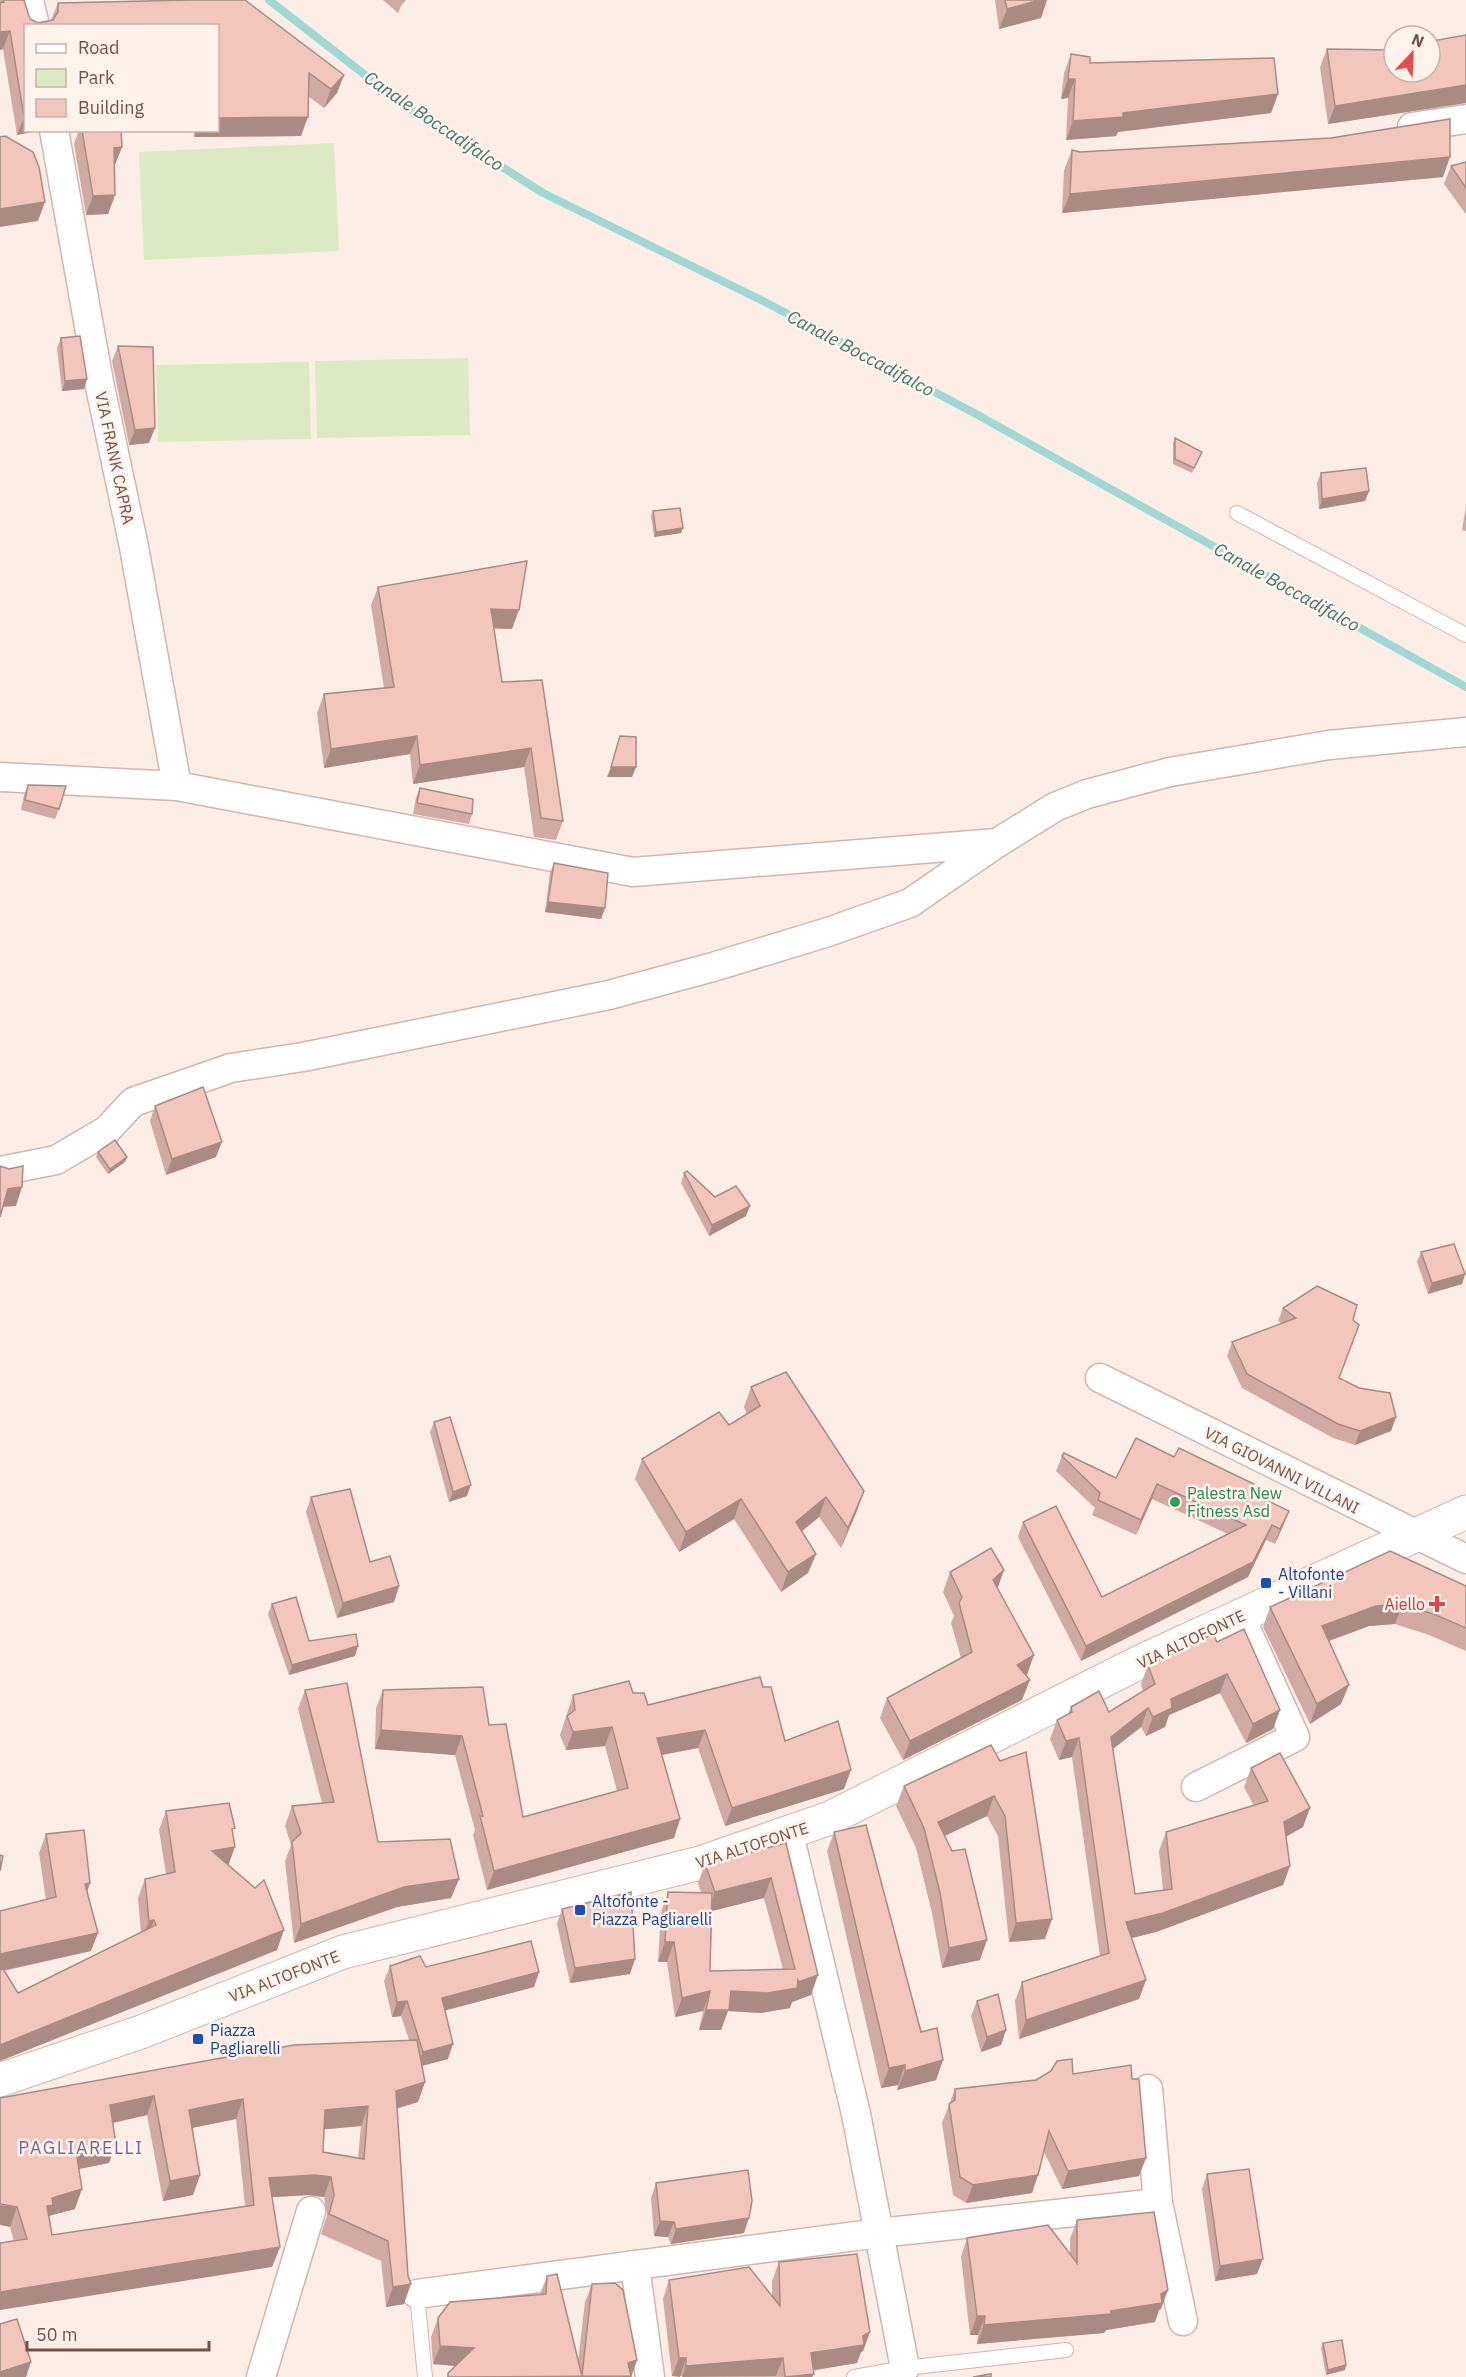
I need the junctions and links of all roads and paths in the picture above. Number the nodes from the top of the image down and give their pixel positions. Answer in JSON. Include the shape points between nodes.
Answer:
{"nodes":[{"id":1,"x":29,"y":0,"type":"edge"},
{"id":2,"x":34,"y":24,"type":"edge"},
{"id":3,"x":1466,"y":118,"type":"edge"},
{"id":4,"x":54,"y":132,"type":"edge"},
{"id":5,"x":1381,"y":132,"type":"edge"},
{"id":6,"x":1238,"y":513,"type":"dead end"},
{"id":7,"x":1466,"y":635,"type":"edge"},
{"id":8,"x":1466,"y":732,"type":"edge"},
{"id":9,"x":0,"y":777,"type":"edge"},
{"id":10,"x":177,"y":786,"type":"junction"},
{"id":11,"x":997,"y":843,"type":"junction"},
{"id":12,"x":0,"y":1171,"type":"edge"},
{"id":13,"x":1100,"y":1378,"type":"dead end"},
{"id":14,"x":1466,"y":1512,"type":"edge"},
{"id":15,"x":1414,"y":1535,"type":"junction"},
{"id":16,"x":1466,"y":1559,"type":"edge"},
{"id":17,"x":1240,"y":1616,"type":"junction"},
{"id":18,"x":1196,"y":1787,"type":"dead end"},
{"id":19,"x":789,"y":1834,"type":"junction"},
{"id":20,"x":0,"y":2080,"type":"edge"},
{"id":21,"x":1148,"y":2089,"type":"dead end"},
{"id":22,"x":1158,"y":2203,"type":"junction"},
{"id":23,"x":311,"y":2211,"type":"dead end"},
{"id":24,"x":879,"y":2233,"type":"junction"},
{"id":25,"x":635,"y":2265,"type":"junction"},
{"id":26,"x":417,"y":2295,"type":"joint"},
{"id":27,"x":1184,"y":2321,"type":"dead end"},
{"id":28,"x":1066,"y":2350,"type":"dead end"},
{"id":29,"x":905,"y":2368,"type":"junction"},
{"id":30,"x":261,"y":2377,"type":"edge"},
{"id":31,"x":425,"y":2377,"type":"edge"},
{"id":32,"x":650,"y":2377,"type":"edge"},
{"id":33,"x":854,"y":2377,"type":"edge"}],
"edges":[{"from":1,"to":2,"type":"street"},
{"from":3,"to":5,"type":"street"},
{"from":4,"to":10,"type":"street","name":"VIA FRANK CAPRA"},
{"from":6,"to":7,"type":"lane"},
{"from":8,"to":11,"type":"street","via":[[1329,745],[1170,772],[1087,794],[1055,807]]},
{"from":9,"to":10,"type":"street"},
{"from":10,"to":11,"type":"street","via":[[633,872]]},
{"from":11,"to":12,"type":"street","via":[[910,903],[828,932],[609,995],[231,1068],[133,1102],[107,1130],[56,1160]]},
{"from":13,"to":15,"type":"street","name":"VIA GIOVANNI VILLANI"},
{"from":14,"to":15,"type":"street","name":"VIA ALTOFONTE"},
{"from":15,"to":16,"type":"street","name":"VIA GIOVANNI VILLANI"},
{"from":15,"to":17,"type":"street","name":"VIA ALTOFONTE"},
{"from":17,"to":18,"type":"street","via":[[1296,1737]]},
{"from":17,"to":19,"type":"street","name":"VIA ALTOFONTE","via":[[830,1818]]},
{"from":19,"to":20,"type":"street","name":"VIA ALTOFONTE","via":[[700,1863],[343,1952],[141,2032]]},
{"from":19,"to":24,"type":"street","via":[[856,2114]]},
{"from":21,"to":22,"type":"street"},
{"from":22,"to":24,"type":"street"},
{"from":22,"to":27,"type":"street"},
{"from":23,"to":30,"type":"street"},
{"from":24,"to":25,"type":"street"},
{"from":24,"to":29,"type":"street"},
{"from":25,"to":26,"type":"street"},
{"from":25,"to":32,"type":"street"},
{"from":26,"to":31,"type":"lane"},
{"from":28,"to":29,"type":"lane"},
{"from":29,"to":33,"type":"lane"}]}
